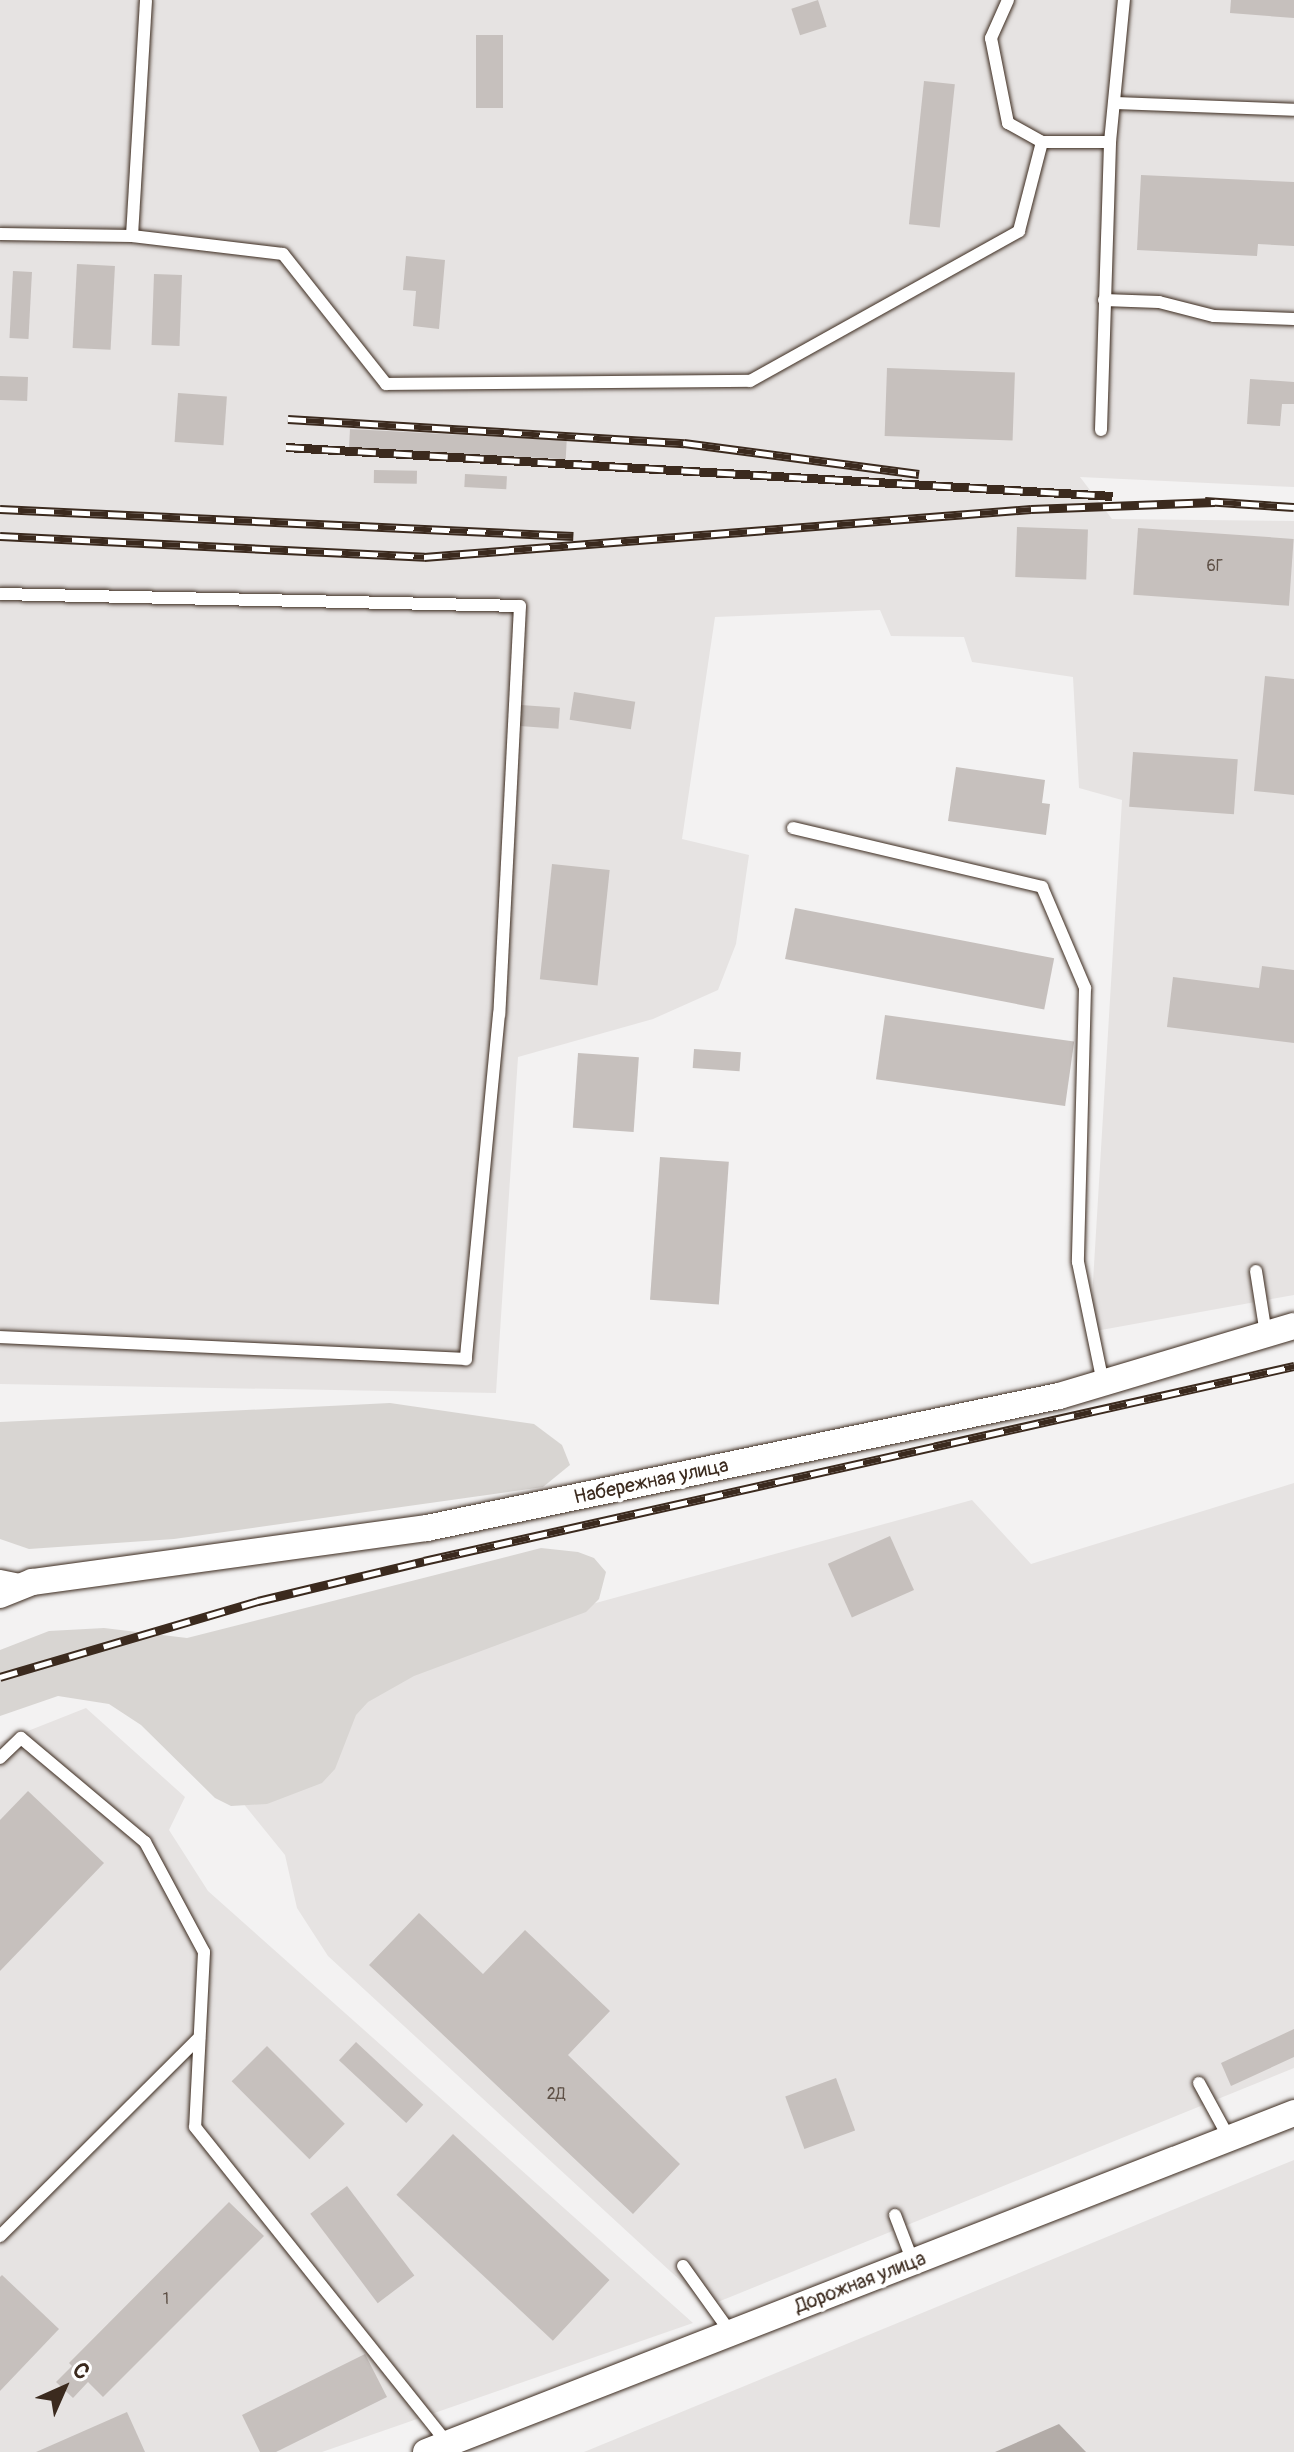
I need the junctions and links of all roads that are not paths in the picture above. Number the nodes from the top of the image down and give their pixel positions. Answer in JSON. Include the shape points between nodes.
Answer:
{"nodes":[{"id":1,"x":146,"y":0,"type":"edge"},
{"id":2,"x":1008,"y":0,"type":"edge"},
{"id":3,"x":1124,"y":0,"type":"edge"},
{"id":4,"x":1115,"y":103,"type":"junction"},
{"id":5,"x":1294,"y":110,"type":"edge"},
{"id":6,"x":1042,"y":142,"type":"junction"},
{"id":7,"x":1110,"y":142,"type":"junction"},
{"id":8,"x":0,"y":234,"type":"edge"},
{"id":9,"x":132,"y":236,"type":"junction"},
{"id":10,"x":1104,"y":300,"type":"junction"},
{"id":11,"x":1294,"y":319,"type":"edge"},
{"id":12,"x":1101,"y":430,"type":"dead end"},
{"id":13,"x":0,"y":594,"type":"edge"},
{"id":14,"x":793,"y":828,"type":"dead end"},
{"id":15,"x":1256,"y":1271,"type":"dead end"},
{"id":16,"x":1294,"y":1326,"type":"edge"},
{"id":17,"x":1266,"y":1334,"type":"junction"},
{"id":18,"x":0,"y":1337,"type":"edge"},
{"id":19,"x":1103,"y":1383,"type":"junction"},
{"id":20,"x":0,"y":1576,"type":"edge"},
{"id":21,"x":32,"y":1582,"type":"junction"},
{"id":22,"x":0,"y":1595,"type":"edge"},
{"id":23,"x":0,"y":1758,"type":"edge"},
{"id":24,"x":199,"y":2038,"type":"junction"},
{"id":25,"x":1199,"y":2083,"type":"dead end"},
{"id":26,"x":1294,"y":2113,"type":"edge"},
{"id":27,"x":1229,"y":2138,"type":"junction"},
{"id":28,"x":895,"y":2215,"type":"dead end"},
{"id":29,"x":0,"y":2236,"type":"edge"},
{"id":30,"x":913,"y":2262,"type":"junction"},
{"id":31,"x":683,"y":2266,"type":"dead end"},
{"id":32,"x":731,"y":2333,"type":"junction"},
{"id":33,"x":437,"y":2448,"type":"edge"}],
"edges":[{"from":1,"to":9,"type":"lane"},
{"from":2,"to":6,"type":"lane","via":[[991,38],[1008,123]]},
{"from":3,"to":4,"type":"lane"},
{"from":4,"to":5,"type":"lane"},
{"from":4,"to":7,"type":"lane"},
{"from":6,"to":7,"type":"lane"},
{"from":6,"to":9,"type":"lane","via":[[1019,231],[750,381],[386,384],[283,254]]},
{"from":7,"to":10,"type":"lane"},
{"from":8,"to":9,"type":"lane"},
{"from":10,"to":11,"type":"lane","via":[[1159,302],[1214,316]]},
{"from":10,"to":12,"type":"lane"},
{"from":13,"to":18,"type":"lane","via":[[520,606],[499,1014],[466,1359]]},
{"from":14,"to":19,"type":"lane","via":[[1042,887],[1085,988],[1078,1262]]},
{"from":15,"to":17,"type":"lane"},
{"from":16,"to":17,"type":"street","name":"Набережная улица"},
{"from":17,"to":19,"type":"street","name":"Набережная улица"},
{"from":19,"to":21,"type":"street","name":"Набережная улица","via":[[427,1528]]},
{"from":20,"to":21,"type":"lane"},
{"from":21,"to":22,"type":"street","name":"Набережная улица"},
{"from":23,"to":24,"type":"lane","via":[[21,1738],[145,1842],[204,1952]]},
{"from":24,"to":29,"type":"lane"},
{"from":24,"to":33,"type":"lane","via":[[195,2127]]},
{"from":25,"to":27,"type":"lane"},
{"from":26,"to":27,"type":"street","name":"Дорожная улица"},
{"from":27,"to":30,"type":"street","name":"Дорожная улица"},
{"from":28,"to":30,"type":"lane"},
{"from":30,"to":32,"type":"street","name":"Дорожная улица"},
{"from":31,"to":32,"type":"lane"},
{"from":32,"to":33,"type":"street","name":"Дорожная улица"}]}
